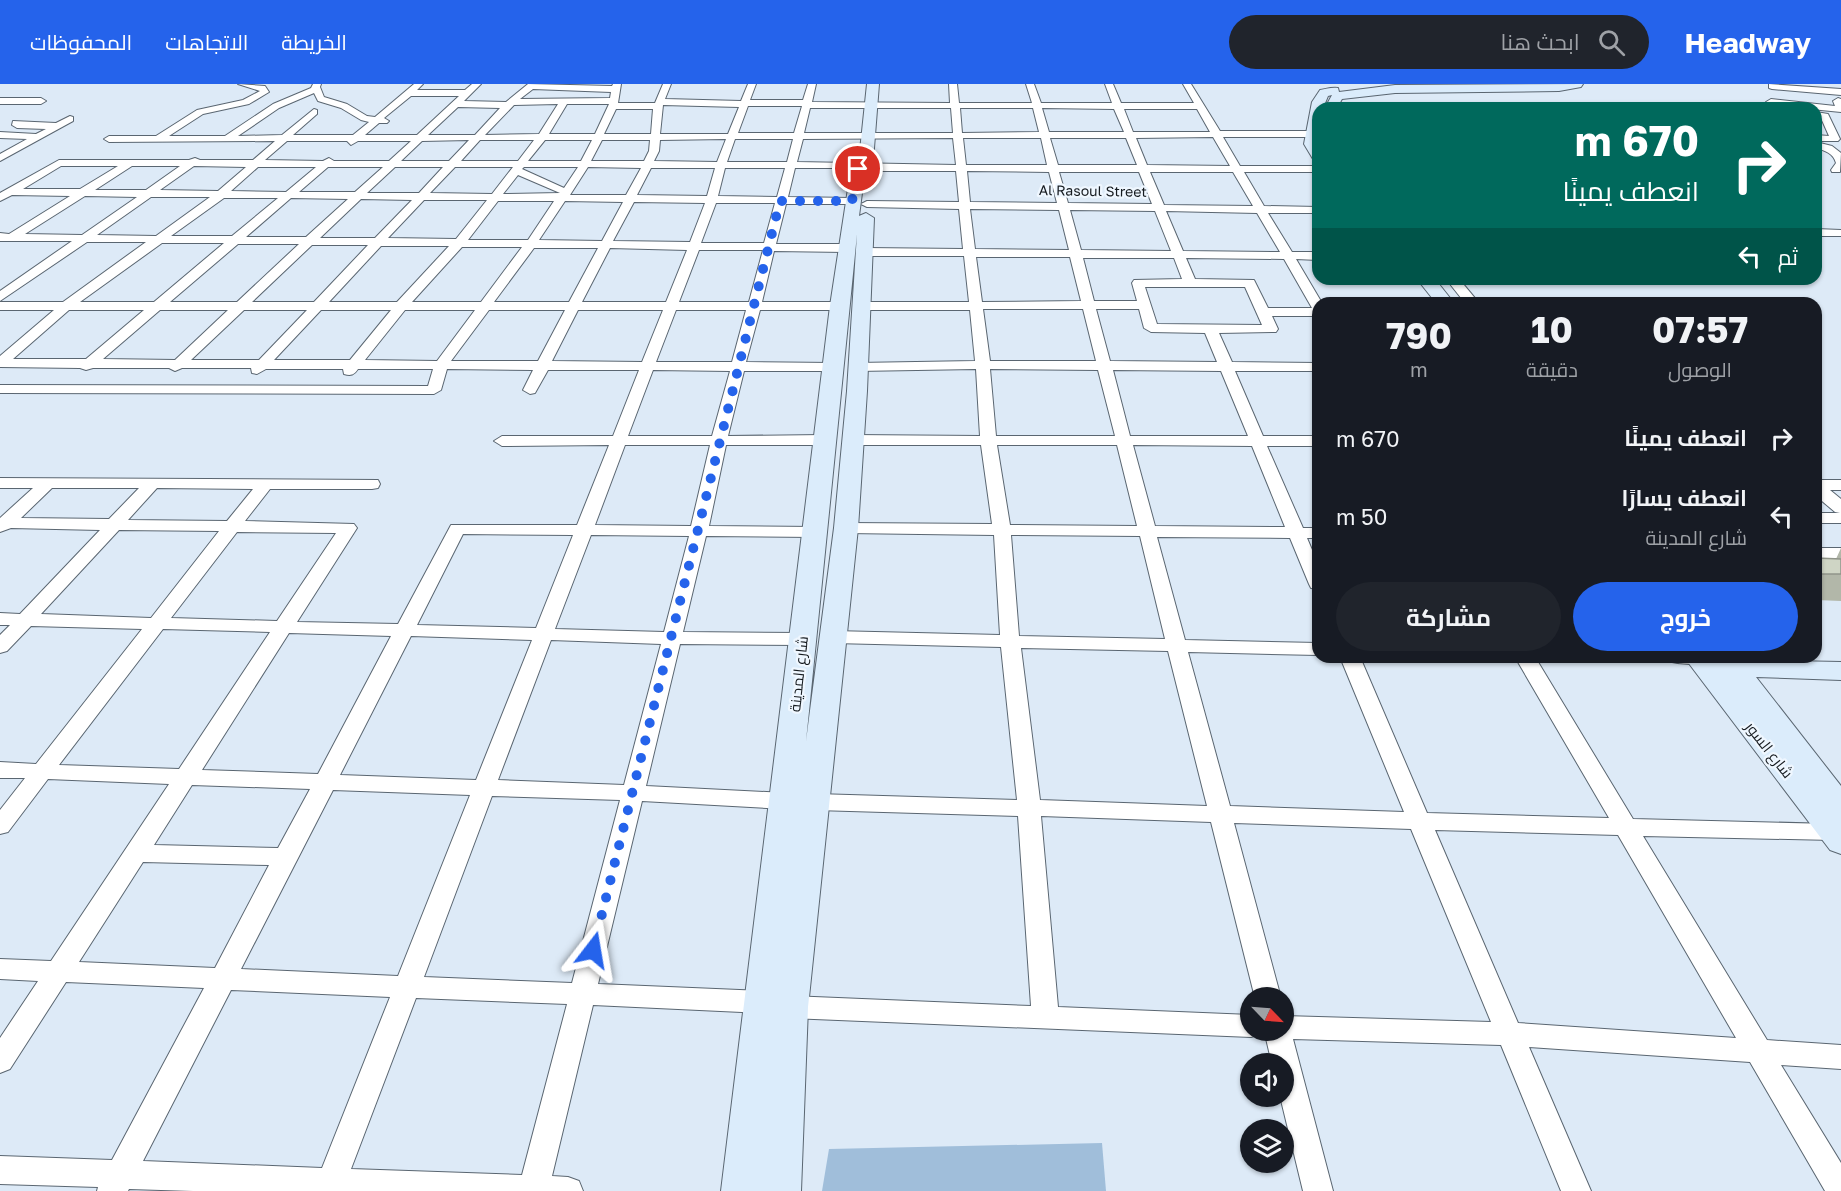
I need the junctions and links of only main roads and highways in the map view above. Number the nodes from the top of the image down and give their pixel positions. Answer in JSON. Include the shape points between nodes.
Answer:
{"nodes":[{"id":1,"x":873,"y":84,"type":"edge"},
{"id":2,"x":1470,"y":84,"type":"edge"},
{"id":3,"x":1577,"y":84,"type":"edge"},
{"id":4,"x":1318,"y":102,"type":"edge"},
{"id":5,"x":1334,"y":102,"type":"edge"},
{"id":6,"x":1431,"y":285,"type":"edge"},
{"id":7,"x":1440,"y":297,"type":"edge"},
{"id":8,"x":845,"y":367,"type":"junction"},
{"id":9,"x":1719,"y":668,"type":"edge"},
{"id":10,"x":1841,"y":671,"type":"edge"},
{"id":11,"x":1841,"y":688,"type":"edge"},
{"id":12,"x":1786,"y":754,"type":"junction"},
{"id":13,"x":800,"y":801,"type":"junction"},
{"id":14,"x":1836,"y":811,"type":"edge"},
{"id":15,"x":777,"y":1004,"type":"junction"},
{"id":16,"x":742,"y":1191,"type":"edge"},
{"id":17,"x":780,"y":1191,"type":"edge"}],
"edges":[{"from":1,"to":8,"type":"main road","name":"شارع المدينة","via":[[868,159],[858,169],[860,202]]},
{"from":2,"to":4,"type":"main road","via":[[1329,92]]},
{"from":3,"to":5,"type":"main road","via":[[1355,93],[1338,96]]},
{"from":6,"to":7,"type":"main road"},
{"from":8,"to":13,"type":"main road","name":"شارع المدينة","via":[[824,440],[802,639]]},
{"from":8,"to":13,"type":"main road","name":"شارع المدينة","via":[[852,440],[846,528],[832,637]]},
{"from":9,"to":10,"type":"main road"},
{"from":9,"to":11,"type":"main road"},
{"from":9,"to":12,"type":"main road","name":"شارع السور"},
{"from":12,"to":14,"type":"main road","name":"شارع السور"},
{"from":12,"to":14,"type":"main road","name":"شارع السور"},
{"from":13,"to":15,"type":"main road","name":"شارع المدينة"},
{"from":15,"to":16,"type":"main road","name":"شارع المدينة"},
{"from":15,"to":17,"type":"main road","name":"شارع المدينة"}]}
